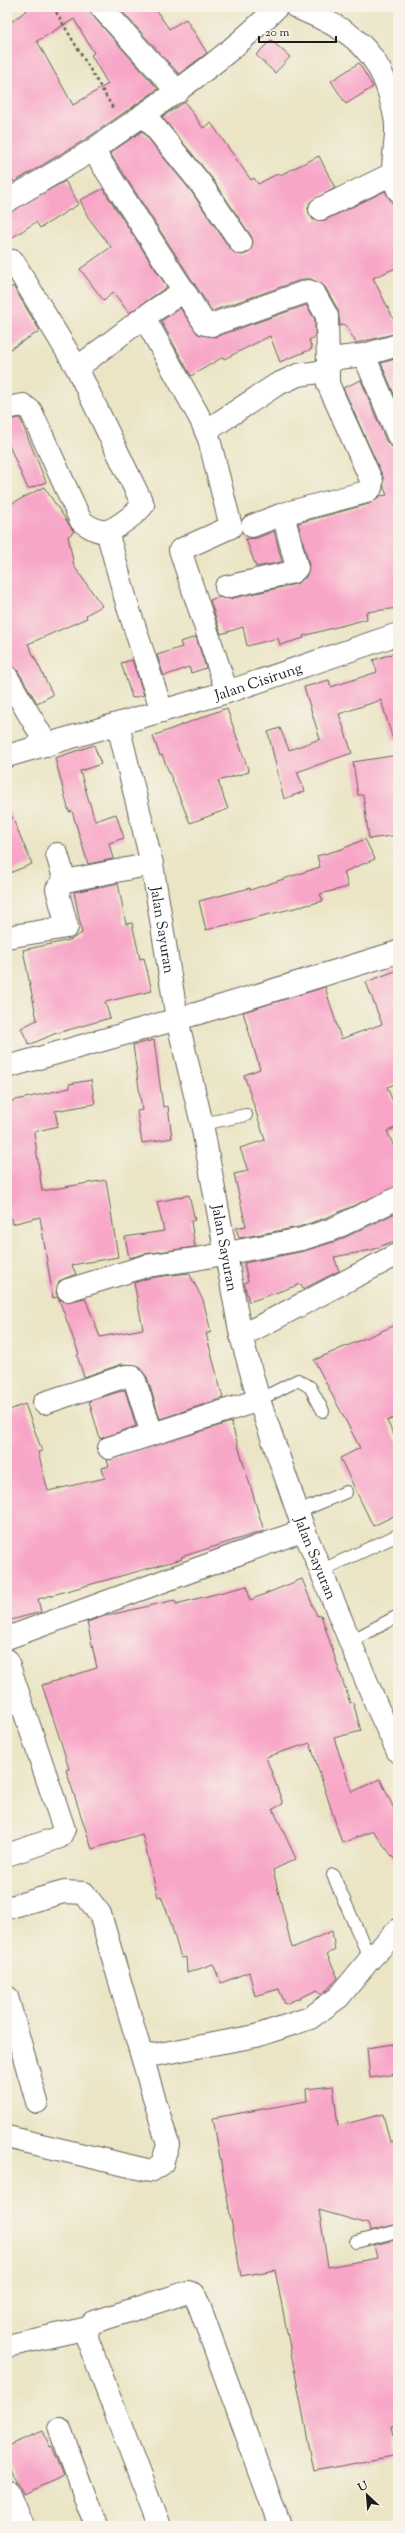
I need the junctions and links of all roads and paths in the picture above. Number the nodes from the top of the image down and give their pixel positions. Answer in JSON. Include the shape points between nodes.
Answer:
{"nodes":[{"id":1,"x":53,"y":7,"type":"edge"},
{"id":2,"x":101,"y":7,"type":"edge"},
{"id":3,"x":277,"y":7,"type":"edge"},
{"id":4,"x":296,"y":7,"type":"edge"},
{"id":5,"x":178,"y":92,"type":"junction"},
{"id":6,"x":144,"y":114,"type":"junction"},
{"id":7,"x":125,"y":127,"type":"junction"},
{"id":8,"x":93,"y":150,"type":"junction"},
{"id":9,"x":396,"y":181,"type":"edge"},
{"id":10,"x":7,"y":201,"type":"edge"},
{"id":11,"x":320,"y":209,"type":"dead end"},
{"id":12,"x":241,"y":243,"type":"dead end"},
{"id":13,"x":9,"y":258,"type":"edge"},
{"id":14,"x":184,"y":291,"type":"junction"},
{"id":15,"x":144,"y":317,"type":"junction"},
{"id":16,"x":398,"y":345,"type":"edge"},
{"id":17,"x":364,"y":355,"type":"junction"},
{"id":18,"x":77,"y":368,"type":"junction"},
{"id":19,"x":327,"y":368,"type":"junction"},
{"id":20,"x":7,"y":408,"type":"edge"},
{"id":21,"x":206,"y":431,"type":"junction"},
{"id":22,"x":398,"y":436,"type":"edge"},
{"id":23,"x":283,"y":514,"type":"junction"},
{"id":24,"x":252,"y":526,"type":"dead end"},
{"id":25,"x":107,"y":531,"type":"junction"},
{"id":26,"x":226,"y":587,"type":"dead end"},
{"id":27,"x":398,"y":634,"type":"edge"},
{"id":28,"x":7,"y":677,"type":"edge"},
{"id":29,"x":227,"y":692,"type":"junction"},
{"id":30,"x":162,"y":711,"type":"junction"},
{"id":31,"x":118,"y":725,"type":"junction"},
{"id":32,"x":47,"y":746,"type":"junction"},
{"id":33,"x":7,"y":756,"type":"edge"},
{"id":34,"x":57,"y":854,"type":"dead end"},
{"id":35,"x":152,"y":864,"type":"junction"},
{"id":36,"x":65,"y":881,"type":"junction"},
{"id":37,"x":7,"y":937,"type":"edge"},
{"id":38,"x":398,"y":952,"type":"edge"},
{"id":39,"x":177,"y":1019,"type":"junction"},
{"id":40,"x":7,"y":1067,"type":"edge"},
{"id":41,"x":246,"y":1115,"type":"dead end"},
{"id":42,"x":202,"y":1124,"type":"junction"},
{"id":43,"x":398,"y":1198,"type":"edge"},
{"id":44,"x":226,"y":1252,"type":"junction"},
{"id":45,"x":398,"y":1254,"type":"edge"},
{"id":46,"x":68,"y":1290,"type":"dead end"},
{"id":47,"x":241,"y":1336,"type":"junction"},
{"id":48,"x":259,"y":1400,"type":"junction"},
{"id":49,"x":44,"y":1403,"type":"dead end"},
{"id":50,"x":323,"y":1411,"type":"dead end"},
{"id":51,"x":152,"y":1434,"type":"junction"},
{"id":52,"x":109,"y":1448,"type":"dead end"},
{"id":53,"x":346,"y":1492,"type":"dead end"},
{"id":54,"x":301,"y":1521,"type":"junction"},
{"id":55,"x":398,"y":1535,"type":"edge"},
{"id":56,"x":320,"y":1571,"type":"junction"},
{"id":57,"x":398,"y":1616,"type":"edge"},
{"id":58,"x":7,"y":1638,"type":"edge"},
{"id":59,"x":349,"y":1642,"type":"junction"},
{"id":60,"x":7,"y":1660,"type":"edge"},
{"id":61,"x":398,"y":1752,"type":"edge"},
{"id":62,"x":7,"y":1855,"type":"edge"},
{"id":63,"x":333,"y":1875,"type":"dead end"},
{"id":64,"x":7,"y":1908,"type":"edge"},
{"id":65,"x":398,"y":1930,"type":"edge"},
{"id":66,"x":370,"y":1960,"type":"junction"},
{"id":67,"x":7,"y":1997,"type":"edge"},
{"id":68,"x":143,"y":2057,"type":"junction"},
{"id":69,"x":37,"y":2102,"type":"dead end"},
{"id":70,"x":7,"y":2137,"type":"edge"},
{"id":71,"x":398,"y":2231,"type":"edge"},
{"id":72,"x":356,"y":2242,"type":"dead end"},
{"id":73,"x":88,"y":2328,"type":"junction"},
{"id":74,"x":7,"y":2346,"type":"edge"},
{"id":75,"x":60,"y":2429,"type":"dead end"},
{"id":76,"x":7,"y":2490,"type":"edge"},
{"id":77,"x":22,"y":2526,"type":"edge"},
{"id":78,"x":96,"y":2526,"type":"edge"},
{"id":79,"x":159,"y":2526,"type":"edge"},
{"id":80,"x":280,"y":2526,"type":"edge"}],
"edges":[{"from":1,"to":7,"type":"path"},
{"from":2,"to":5,"type":"street"},
{"from":3,"to":5,"type":"street"},
{"from":4,"to":9,"type":"street","via":[[332,23],[365,46],[384,76],[396,125]]},
{"from":5,"to":6,"type":"street"},
{"from":6,"to":7,"type":"street"},
{"from":6,"to":12,"type":"street","via":[[217,205]]},
{"from":7,"to":8,"type":"street"},
{"from":8,"to":10,"type":"street"},
{"from":8,"to":14,"type":"street"},
{"from":9,"to":11,"type":"street"},
{"from":13,"to":18,"type":"street"},
{"from":14,"to":15,"type":"street"},
{"from":14,"to":19,"type":"street","via":[[205,324],[210,325],[308,291],[314,293],[327,316]]},
{"from":15,"to":18,"type":"street"},
{"from":15,"to":21,"type":"street","via":[[170,359]]},
{"from":16,"to":17,"type":"street"},
{"from":17,"to":19,"type":"street","via":[[338,358]]},
{"from":17,"to":22,"type":"street"},
{"from":18,"to":25,"type":"street","via":[[143,505],[138,512]]},
{"from":19,"to":21,"type":"street","via":[[298,375],[276,385]]},
{"from":19,"to":23,"type":"street","via":[[328,384],[372,482],[371,488],[366,492]]},
{"from":20,"to":25,"type":"street","via":[[23,405],[31,411],[81,521],[93,529]]},
{"from":21,"to":29,"type":"street","via":[[231,527],[180,550]]},
{"from":23,"to":24,"type":"street"},
{"from":23,"to":26,"type":"street","via":[[298,568],[293,572]]},
{"from":25,"to":30,"type":"street","via":[[127,604]]},
{"from":27,"to":29,"type":"street","name":"Jalan Cisirung"},
{"from":28,"to":32,"type":"street"},
{"from":29,"to":30,"type":"street","name":"Jalan Cisirung"},
{"from":30,"to":31,"type":"street","name":"Jalan Cisirung"},
{"from":31,"to":32,"type":"street","name":"Jalan Cisirung"},
{"from":31,"to":35,"type":"street","name":"Jalan Sayuran"},
{"from":32,"to":33,"type":"street","name":"Jalan Cisirung"},
{"from":34,"to":36,"type":"street"},
{"from":35,"to":36,"type":"street"},
{"from":35,"to":39,"type":"street","name":"Jalan Sayuran"},
{"from":36,"to":37,"type":"street","via":[[57,889],[66,927]]},
{"from":38,"to":39,"type":"street"},
{"from":39,"to":40,"type":"street"},
{"from":39,"to":42,"type":"street","name":"Jalan Sayuran"},
{"from":41,"to":42,"type":"lane"},
{"from":42,"to":44,"type":"street","name":"Jalan Sayuran"},
{"from":43,"to":44,"type":"street","via":[[333,1229],[302,1239]]},
{"from":44,"to":46,"type":"street","via":[[146,1266]]},
{"from":44,"to":47,"type":"street","name":"Jalan Sayuran"},
{"from":45,"to":47,"type":"street"},
{"from":47,"to":48,"type":"street","name":"Jalan Sayuran"},
{"from":48,"to":50,"type":"lane","via":[[298,1380],[310,1387]]},
{"from":48,"to":51,"type":"street"},
{"from":48,"to":54,"type":"street","name":"Jalan Sayuran"},
{"from":49,"to":51,"type":"street","via":[[130,1376],[135,1381]]},
{"from":51,"to":52,"type":"street"},
{"from":53,"to":54,"type":"lane"},
{"from":54,"to":56,"type":"street","name":"Jalan Sayuran"},
{"from":54,"to":58,"type":"street"},
{"from":55,"to":56,"type":"lane"},
{"from":56,"to":59,"type":"street","name":"Jalan Sayuran"},
{"from":57,"to":59,"type":"lane"},
{"from":59,"to":61,"type":"street","name":"Jalan Sayuran"},
{"from":60,"to":62,"type":"street","via":[[64,1829],[60,1837]]},
{"from":63,"to":66,"type":"lane"},
{"from":64,"to":68,"type":"street","via":[[64,1892],[84,1893],[100,1914]]},
{"from":65,"to":66,"type":"street"},
{"from":66,"to":68,"type":"street","via":[[339,1997],[323,2011],[297,2024],[256,2036]]},
{"from":67,"to":69,"type":"street"},
{"from":68,"to":70,"type":"street","via":[[168,2145],[162,2164],[151,2171]]},
{"from":71,"to":72,"type":"lane"},
{"from":73,"to":74,"type":"street"},
{"from":73,"to":79,"type":"street","via":[[88,2338]]},
{"from":73,"to":80,"type":"street","via":[[94,2322],[188,2292],[194,2294]]},
{"from":75,"to":78,"type":"street"},
{"from":76,"to":77,"type":"street"}]}
